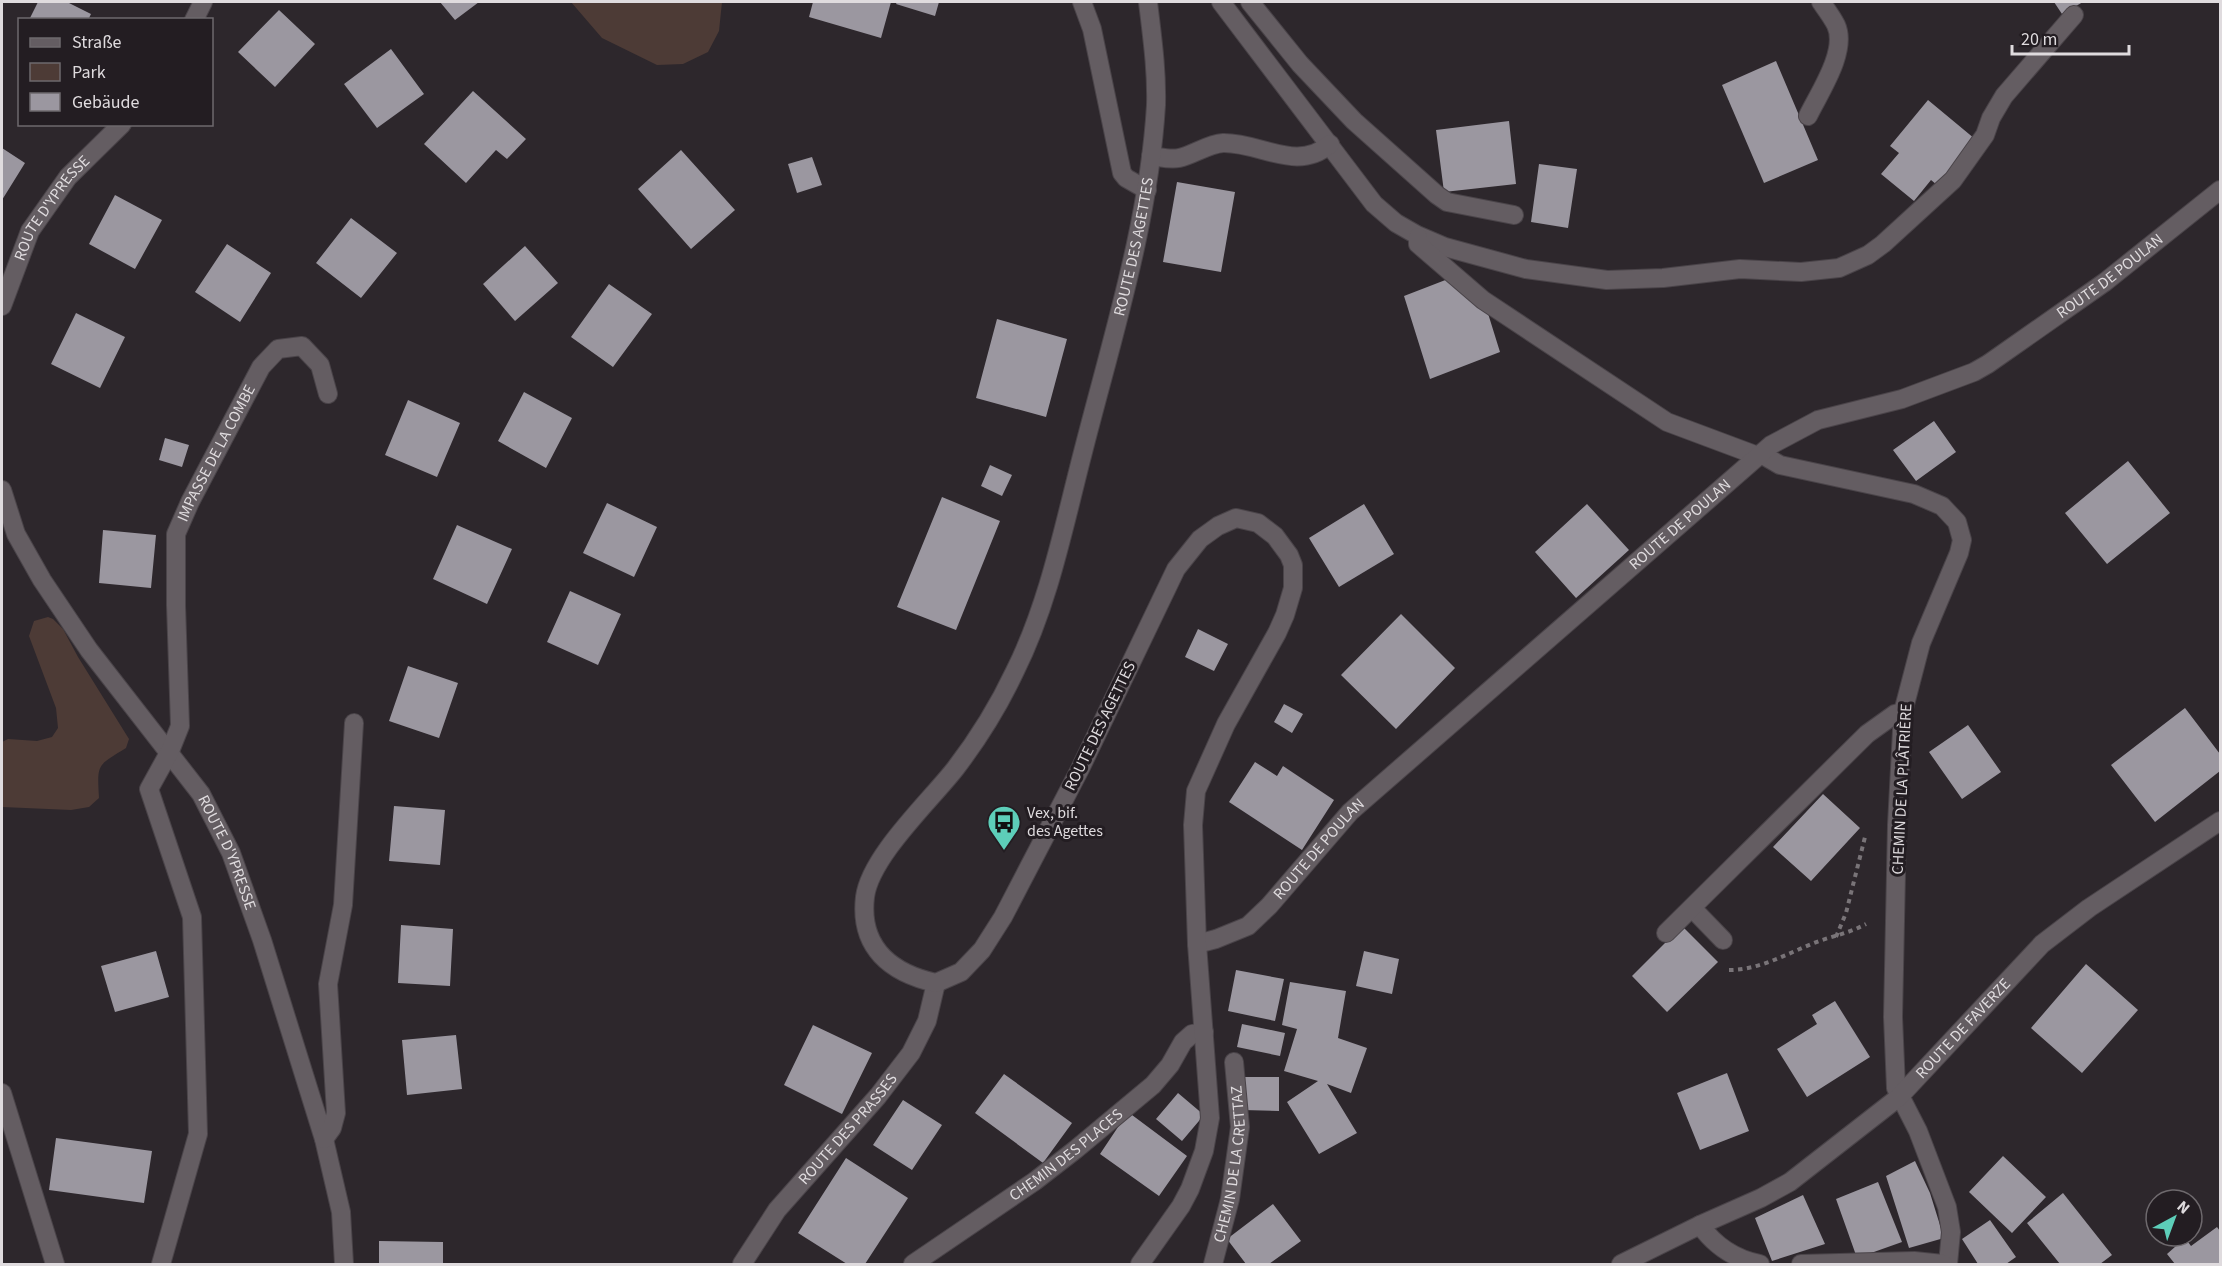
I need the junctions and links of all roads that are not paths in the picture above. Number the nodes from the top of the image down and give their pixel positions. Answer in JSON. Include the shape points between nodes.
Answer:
{"nodes":[{"id":1,"x":203,"y":2,"type":"edge"},
{"id":2,"x":1082,"y":2,"type":"edge"},
{"id":3,"x":1148,"y":2,"type":"edge"},
{"id":4,"x":1221,"y":2,"type":"edge"},
{"id":5,"x":1250,"y":2,"type":"edge"},
{"id":6,"x":1821,"y":2,"type":"edge"},
{"id":7,"x":2074,"y":15,"type":"dead end"},
{"id":8,"x":195,"y":18,"type":"edge"},
{"id":9,"x":1808,"y":116,"type":"dead end"},
{"id":10,"x":120,"y":126,"type":"edge"},
{"id":11,"x":1330,"y":144,"type":"junction"},
{"id":12,"x":1151,"y":156,"type":"junction"},
{"id":13,"x":1146,"y":190,"type":"junction"},
{"id":14,"x":2220,"y":190,"type":"edge"},
{"id":15,"x":1514,"y":215,"type":"dead end"},
{"id":16,"x":1417,"y":235,"type":"junction"},
{"id":17,"x":2,"y":306,"type":"edge"},
{"id":18,"x":328,"y":394,"type":"dead end"},
{"id":19,"x":1760,"y":455,"type":"junction"},
{"id":20,"x":2,"y":490,"type":"edge"},
{"id":21,"x":1903,"y":712,"type":"junction"},
{"id":22,"x":354,"y":723,"type":"dead end"},
{"id":23,"x":170,"y":752,"type":"junction"},
{"id":24,"x":2220,"y":821,"type":"edge"},
{"id":25,"x":1692,"y":908,"type":"junction"},
{"id":26,"x":1666,"y":933,"type":"dead end"},
{"id":27,"x":1723,"y":940,"type":"dead end"},
{"id":28,"x":1197,"y":944,"type":"junction"},
{"id":29,"x":936,"y":983,"type":"junction"},
{"id":30,"x":1204,"y":1032,"type":"junction"},
{"id":31,"x":1234,"y":1062,"type":"dead end"},
{"id":32,"x":2,"y":1093,"type":"edge"},
{"id":33,"x":1899,"y":1097,"type":"junction"},
{"id":34,"x":324,"y":1139,"type":"junction"},
{"id":35,"x":1700,"y":1225,"type":"junction"},
{"id":36,"x":55,"y":1264,"type":"edge"},
{"id":37,"x":161,"y":1264,"type":"edge"},
{"id":38,"x":344,"y":1264,"type":"edge"},
{"id":39,"x":742,"y":1264,"type":"edge"},
{"id":40,"x":913,"y":1264,"type":"edge"},
{"id":41,"x":1140,"y":1264,"type":"edge"},
{"id":42,"x":1213,"y":1264,"type":"edge"},
{"id":43,"x":1621,"y":1264,"type":"edge"},
{"id":44,"x":1760,"y":1264,"type":"edge"},
{"id":45,"x":1801,"y":1264,"type":"edge"},
{"id":46,"x":1943,"y":1264,"type":"edge"},
{"id":47,"x":1948,"y":1264,"type":"edge"}],
"edges":[{"from":1,"to":8,"type":"street"},
{"from":2,"to":13,"type":"street","via":[[1092,30],[1122,173]]},
{"from":3,"to":12,"type":"street","name":"ROUTE DES AGETTES","via":[[1156,103]]},
{"from":4,"to":11,"type":"street"},
{"from":5,"to":15,"type":"street","via":[[1300,64],[1354,121],[1437,195],[1447,202]]},
{"from":6,"to":9,"type":"street","via":[[1839,39],[1835,62]]},
{"from":7,"to":16,"type":"street","via":[[2004,96],[1985,135],[1953,180],[1883,244],[1839,268],[1801,272],[1740,269],[1607,280],[1526,269],[1445,247]]},
{"from":10,"to":17,"type":"street","name":"ROUTE D'YPRESSE","via":[[68,177],[30,231]]},
{"from":11,"to":12,"type":"street","via":[[1311,156],[1293,157],[1221,143],[1176,159]]},
{"from":11,"to":16,"type":"street","via":[[1374,204]]},
{"from":12,"to":13,"type":"street","name":"ROUTE DES AGETTES"},
{"from":13,"to":29,"type":"street","name":"ROUTE DES AGETTES","via":[[1126,286],[1052,573],[1030,636],[1015,672],[974,741],[868,880],[865,919],[871,942],[887,963],[904,974]]},
{"from":14,"to":19,"type":"street","name":"ROUTE DE POULAN","via":[[2105,282],[1988,364],[1902,399],[1818,420]]},
{"from":16,"to":19,"type":"street","name":"CHEMIN DE LA PLÂTRIÈRE","via":[[1418,244],[1483,300],[1667,422]]},
{"from":18,"to":23,"type":"street","name":"IMPASSE DE LA COMBE","via":[[320,365],[302,346],[278,349],[261,367],[180,524],[176,534],[180,726]]},
{"from":19,"to":21,"type":"street","name":"CHEMIN DE LA PLÂTRIÈRE","via":[[1780,465],[1914,494],[1942,506],[1957,522],[1962,540],[1959,554],[1921,643]]},
{"from":19,"to":28,"type":"street","name":"ROUTE DE POULAN","via":[[1350,812],[1248,926]]},
{"from":20,"to":23,"type":"street","name":"ROUTE D'YPRESSE","via":[[16,534],[42,580],[89,650]]},
{"from":21,"to":25,"type":"street","via":[[1868,734]]},
{"from":21,"to":33,"type":"street","name":"CHEMIN DE LA PLÂTRIÈRE","via":[[1893,1017],[1894,1073]]},
{"from":22,"to":34,"type":"street","via":[[343,905],[328,984],[336,1113]]},
{"from":23,"to":34,"type":"street","name":"ROUTE D'YPRESSE","via":[[201,794],[231,853]]},
{"from":23,"to":37,"type":"street","via":[[149,789],[192,917],[198,1134]]},
{"from":24,"to":33,"type":"street","name":"ROUTE DE FAVERZE","via":[[2042,944]]},
{"from":25,"to":26,"type":"street"},
{"from":25,"to":27,"type":"street"},
{"from":28,"to":29,"type":"street","name":"ROUTE DES AGETTES","via":[[1192,825],[1196,791],[1226,724],[1286,615],[1293,588],[1293,565],[1275,536],[1258,523],[1236,518],[1200,539],[1176,569],[1080,769],[1003,917],[982,950],[961,972]]},
{"from":28,"to":30,"type":"street","name":"ROUTE DES AGETTES"},
{"from":29,"to":39,"type":"street","name":"ROUTE DES PRASSES","via":[[927,1021],[911,1053],[777,1210]]},
{"from":30,"to":40,"type":"street","name":"CHEMIN DES PLACES","via":[[1192,1034],[1183,1042],[1153,1085],[1075,1150]]},
{"from":30,"to":41,"type":"street","name":"ROUTE DES AGETTES","via":[[1210,1118],[1204,1151],[1181,1206]]},
{"from":31,"to":42,"type":"street","name":"CHEMIN DE LA CRETTAZ","via":[[1240,1127],[1230,1199]]},
{"from":32,"to":36,"type":"street"},
{"from":33,"to":35,"type":"street","name":"ROUTE DE FAVERZE","via":[[1790,1182]]},
{"from":33,"to":47,"type":"street","name":"CHEMIN DE LA PLÂTRIÈRE","via":[[1918,1131],[1947,1207],[1951,1232]]},
{"from":34,"to":38,"type":"street","name":"ROUTE D'YPRESSE","via":[[341,1212]]},
{"from":35,"to":43,"type":"street","name":"ROUTE DE FAVERZE"},
{"from":35,"to":44,"type":"street","via":[[1711,1240],[1730,1253]]},
{"from":45,"to":46,"type":"street"}]}
